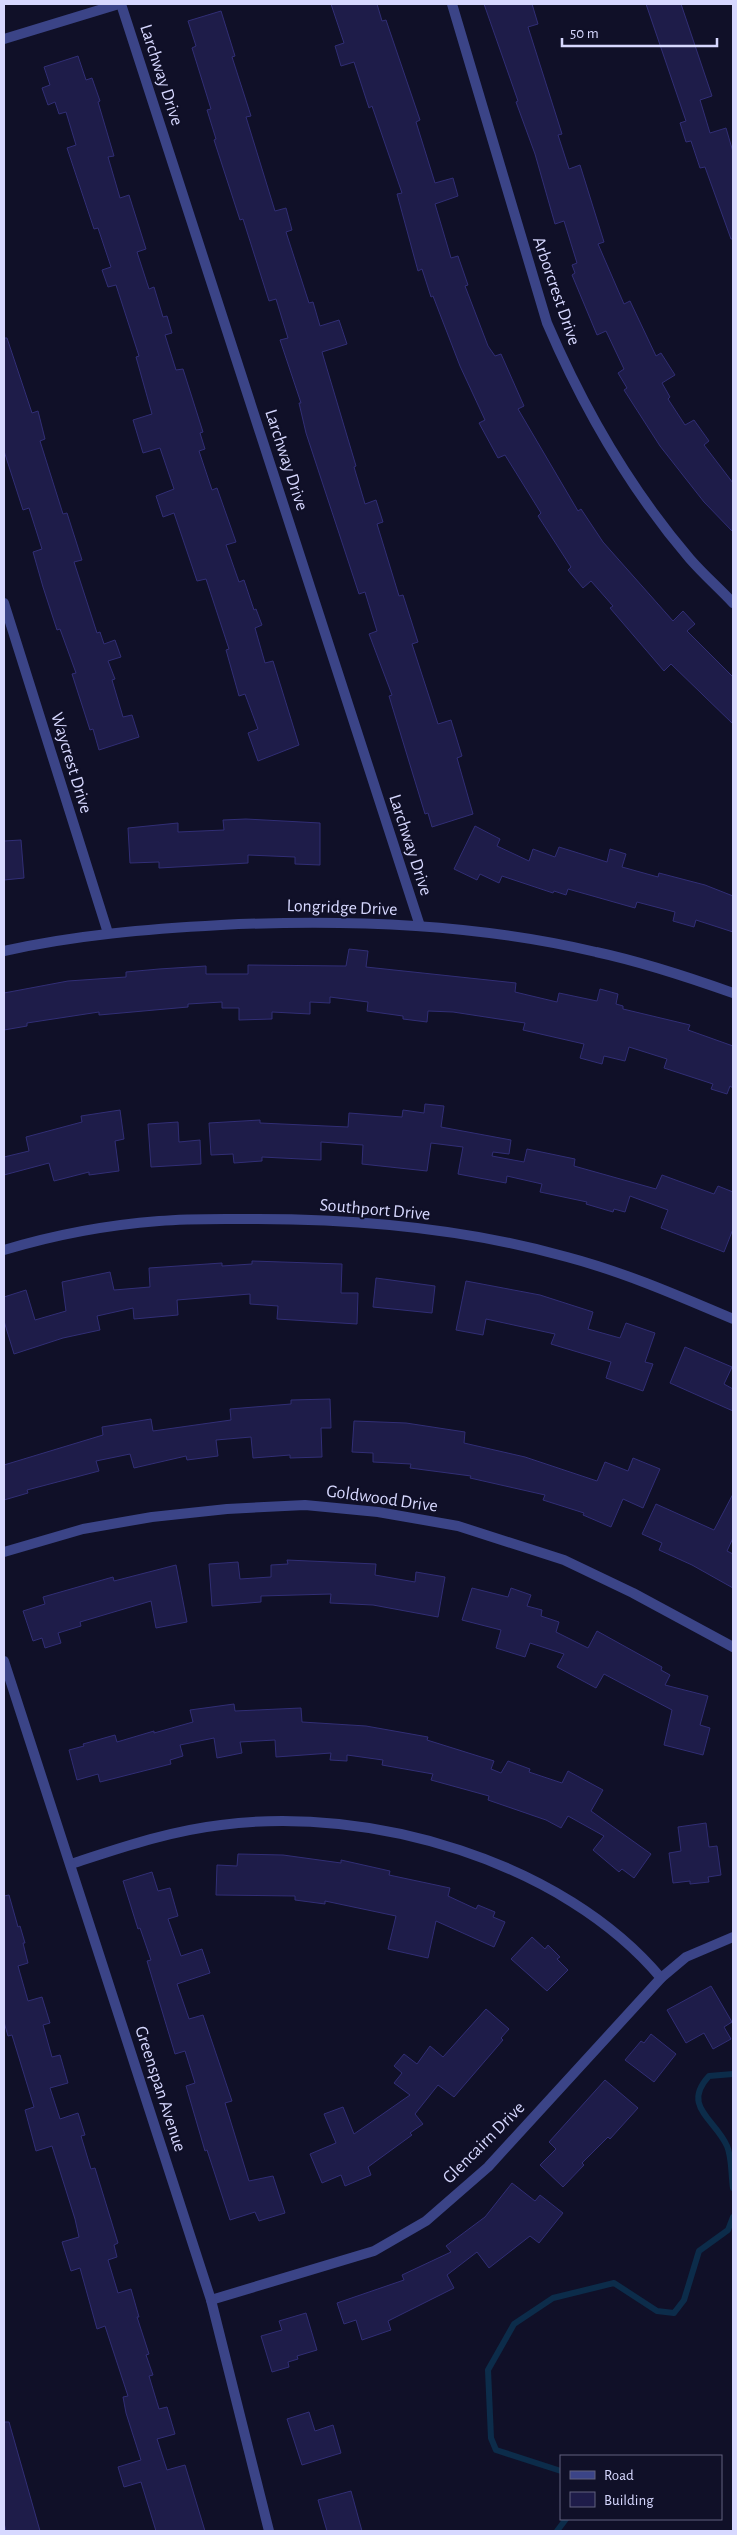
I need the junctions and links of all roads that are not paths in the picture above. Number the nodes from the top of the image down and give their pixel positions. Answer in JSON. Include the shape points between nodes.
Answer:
{"nodes":[{"id":1,"x":120,"y":4,"type":"edge"},
{"id":2,"x":452,"y":4,"type":"edge"},
{"id":3,"x":4,"y":38,"type":"edge"},
{"id":4,"x":4,"y":603,"type":"edge"},
{"id":5,"x":733,"y":603,"type":"edge"},
{"id":6,"x":420,"y":926,"type":"junction"},
{"id":7,"x":108,"y":933,"type":"junction"},
{"id":8,"x":4,"y":951,"type":"edge"},
{"id":9,"x":733,"y":993,"type":"edge"},
{"id":10,"x":4,"y":1250,"type":"edge"},
{"id":11,"x":733,"y":1319,"type":"edge"},
{"id":12,"x":4,"y":1552,"type":"edge"},
{"id":13,"x":733,"y":1647,"type":"edge"},
{"id":14,"x":4,"y":1661,"type":"edge"},
{"id":15,"x":71,"y":1864,"type":"junction"},
{"id":16,"x":733,"y":1937,"type":"edge"},
{"id":17,"x":662,"y":1978,"type":"junction"},
{"id":18,"x":212,"y":2300,"type":"junction"},
{"id":19,"x":269,"y":2531,"type":"edge"}],
"edges":[{"from":1,"to":3,"type":"street"},
{"from":1,"to":6,"type":"street","name":"Larchway Drive"},
{"from":2,"to":5,"type":"street","name":"Arborcrest Drive","via":[[547,323],[566,368],[602,434],[649,507],[691,560]]},
{"from":4,"to":7,"type":"street","name":"Waycrest Drive"},
{"from":6,"to":7,"type":"street","name":"Longridge Drive","via":[[275,922]]},
{"from":6,"to":9,"type":"street","name":"Longridge Drive","via":[[594,951],[670,971]]},
{"from":7,"to":8,"type":"street","name":"Longridge Drive","via":[[51,940]]},
{"from":10,"to":11,"type":"street","name":"Southport Drive","via":[[72,1234],[160,1220],[298,1219],[391,1225],[492,1239],[568,1257],[661,1288]]},
{"from":12,"to":13,"type":"street","name":"Goldwood Drive","via":[[83,1529],[162,1516],[305,1505],[378,1512],[458,1526],[564,1560]]},
{"from":14,"to":15,"type":"street","name":"Greenspan Avenue"},
{"from":15,"to":17,"type":"street","via":[[171,1833],[222,1824],[326,1822],[386,1830],[442,1844],[522,1876],[570,1901],[617,1933]]},
{"from":15,"to":18,"type":"street","name":"Greenspan Avenue"},
{"from":16,"to":17,"type":"street","name":"Glencairn Drive","via":[[686,1957]]},
{"from":17,"to":18,"type":"street","name":"Glencairn Drive","via":[[488,2167],[426,2221],[374,2251]]},
{"from":18,"to":19,"type":"street","name":"Greenspan Avenue"}]}
